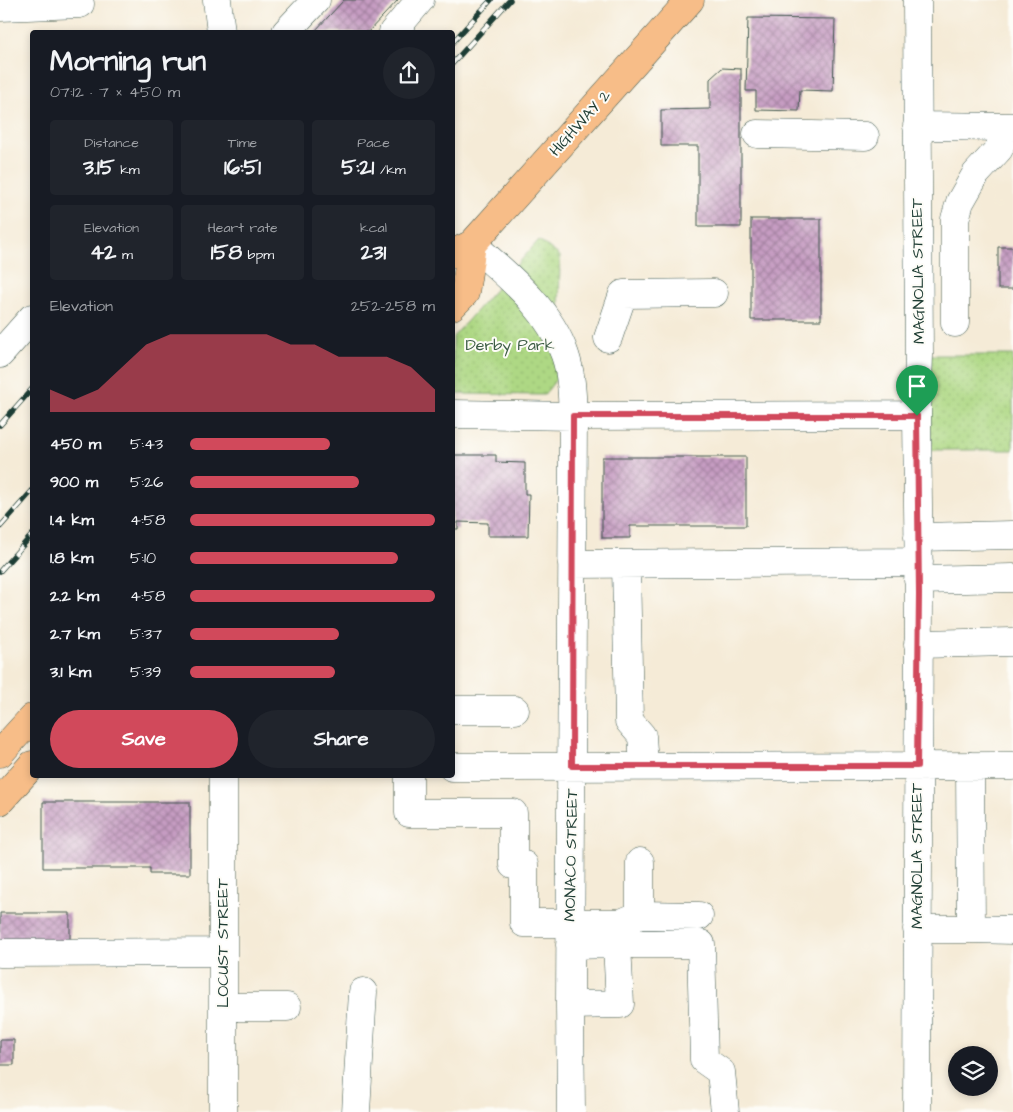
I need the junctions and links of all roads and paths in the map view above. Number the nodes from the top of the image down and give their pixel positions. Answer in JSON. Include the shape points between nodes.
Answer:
{"nodes":[{"id":1,"x":217,"y":0,"type":"edge"},
{"id":2,"x":316,"y":0,"type":"edge"},
{"id":3,"x":420,"y":0,"type":"edge"},
{"id":4,"x":917,"y":0,"type":"edge"},
{"id":5,"x":690,"y":1,"type":"edge"},
{"id":6,"x":80,"y":4,"type":"dead end"},
{"id":7,"x":0,"y":7,"type":"edge"},
{"id":8,"x":221,"y":30,"type":"edge"},
{"id":9,"x":288,"y":30,"type":"edge"},
{"id":10,"x":395,"y":30,"type":"edge"},
{"id":11,"x":917,"y":126,"type":"junction"},
{"id":12,"x":1008,"y":127,"type":"edge"},
{"id":13,"x":757,"y":134,"type":"dead end"},
{"id":14,"x":865,"y":136,"type":"dead end"},
{"id":15,"x":1005,"y":153,"type":"edge"},
{"id":16,"x":462,"y":249,"type":"edge"},
{"id":17,"x":714,"y":293,"type":"dead end"},
{"id":18,"x":455,"y":303,"type":"edge"},
{"id":19,"x":30,"y":320,"type":"edge"},
{"id":20,"x":955,"y":323,"type":"dead end"},
{"id":21,"x":608,"y":338,"type":"dead end"},
{"id":22,"x":0,"y":354,"type":"edge"},
{"id":23,"x":455,"y":414,"type":"edge"},
{"id":24,"x":573,"y":416,"type":"junction"},
{"id":25,"x":917,"y":416,"type":"junction"},
{"id":26,"x":1013,"y":535,"type":"edge"},
{"id":27,"x":918,"y":560,"type":"junction"},
{"id":28,"x":572,"y":564,"type":"junction"},
{"id":29,"x":626,"y":564,"type":"junction"},
{"id":30,"x":1013,"y":578,"type":"edge"},
{"id":31,"x":1013,"y":642,"type":"edge"},
{"id":32,"x":918,"y":644,"type":"junction"},
{"id":33,"x":455,"y":710,"type":"edge"},
{"id":34,"x":515,"y":710,"type":"dead end"},
{"id":35,"x":30,"y":720,"type":"edge"},
{"id":36,"x":0,"y":752,"type":"edge"},
{"id":37,"x":572,"y":766,"type":"junction"},
{"id":38,"x":644,"y":766,"type":"junction"},
{"id":39,"x":917,"y":766,"type":"junction"},
{"id":40,"x":970,"y":766,"type":"junction"},
{"id":41,"x":1013,"y":766,"type":"edge"},
{"id":42,"x":455,"y":767,"type":"edge"},
{"id":43,"x":30,"y":769,"type":"edge"},
{"id":44,"x":223,"y":778,"type":"edge"},
{"id":45,"x":409,"y":778,"type":"edge"},
{"id":46,"x":0,"y":801,"type":"edge"},
{"id":47,"x":640,"y":862,"type":"dead end"},
{"id":48,"x":640,"y":915,"type":"junction"},
{"id":49,"x":699,"y":916,"type":"dead end"},
{"id":50,"x":971,"y":929,"type":"junction"},
{"id":51,"x":917,"y":930,"type":"junction"},
{"id":52,"x":1013,"y":930,"type":"edge"},
{"id":53,"x":570,"y":934,"type":"junction"},
{"id":54,"x":617,"y":944,"type":"junction"},
{"id":55,"x":224,"y":952,"type":"junction"},
{"id":56,"x":0,"y":953,"type":"edge"},
{"id":57,"x":363,"y":992,"type":"dead end"},
{"id":58,"x":570,"y":1006,"type":"junction"},
{"id":59,"x":223,"y":1007,"type":"junction"},
{"id":60,"x":287,"y":1007,"type":"dead end"},
{"id":61,"x":223,"y":1112,"type":"edge"},
{"id":62,"x":356,"y":1112,"type":"edge"},
{"id":63,"x":571,"y":1112,"type":"edge"},
{"id":64,"x":725,"y":1112,"type":"edge"},
{"id":65,"x":917,"y":1112,"type":"edge"}],
"edges":[{"from":1,"to":8,"type":"street"},
{"from":2,"to":9,"type":"street"},
{"from":3,"to":10,"type":"street"},
{"from":4,"to":11,"type":"street","name":"MAGNOLIA STREET"},
{"from":5,"to":16,"type":"main road","name":"HIGHWAY 2"},
{"from":6,"to":7,"type":"street"},
{"from":11,"to":12,"type":"street"},
{"from":11,"to":25,"type":"street","name":"MAGNOLIA STREET"},
{"from":12,"to":15,"type":"street","via":[[1002,140]]},
{"from":13,"to":14,"type":"street"},
{"from":15,"to":20,"type":"street","via":[[983,165],[960,202],[955,220]]},
{"from":16,"to":18,"type":"main road","via":[[465,293]]},
{"from":16,"to":24,"type":"street","name":"MONACO STREET","via":[[513,280],[547,318],[565,355]]},
{"from":17,"to":21,"type":"street","via":[[624,294]]},
{"from":19,"to":22,"type":"street"},
{"from":23,"to":24,"type":"street"},
{"from":24,"to":25,"type":"street"},
{"from":24,"to":28,"type":"street","name":"MONACO STREET"},
{"from":25,"to":27,"type":"street","name":"MAGNOLIA STREET"},
{"from":26,"to":27,"type":"street"},
{"from":27,"to":29,"type":"street"},
{"from":27,"to":30,"type":"street"},
{"from":27,"to":32,"type":"street","name":"MAGNOLIA STREET"},
{"from":28,"to":29,"type":"street"},
{"from":28,"to":37,"type":"street","name":"MONACO STREET"},
{"from":29,"to":38,"type":"street","via":[[629,721],[642,736]]},
{"from":31,"to":32,"type":"street"},
{"from":32,"to":39,"type":"street","name":"MAGNOLIA STREET"},
{"from":33,"to":34,"type":"street"},
{"from":35,"to":36,"type":"main road"},
{"from":37,"to":38,"type":"street"},
{"from":37,"to":42,"type":"street"},
{"from":37,"to":53,"type":"street","name":"MONACO STREET"},
{"from":38,"to":39,"type":"street"},
{"from":39,"to":40,"type":"street"},
{"from":39,"to":51,"type":"street","name":"MAGNOLIA STREET"},
{"from":40,"to":41,"type":"street"},
{"from":40,"to":50,"type":"street"},
{"from":43,"to":46,"type":"main road"},
{"from":44,"to":55,"type":"street","name":"LOCUST STREET"},
{"from":45,"to":53,"type":"street","via":[[409,813],[513,813],[513,865],[524,865],[524,923]]},
{"from":47,"to":48,"type":"street"},
{"from":48,"to":49,"type":"street"},
{"from":48,"to":53,"type":"street","via":[[621,923]]},
{"from":50,"to":51,"type":"street"},
{"from":50,"to":52,"type":"street"},
{"from":51,"to":65,"type":"street","name":"MAGNOLIA STREET"},
{"from":53,"to":54,"type":"street"},
{"from":53,"to":58,"type":"street","name":"MONACO STREET"},
{"from":54,"to":58,"type":"street","via":[[620,1004]]},
{"from":54,"to":64,"type":"street","via":[[701,944],[704,1060],[721,1072]]},
{"from":55,"to":56,"type":"street"},
{"from":55,"to":59,"type":"street","name":"LOCUST STREET"},
{"from":57,"to":62,"type":"street"},
{"from":58,"to":63,"type":"street","name":"MONACO STREET"},
{"from":59,"to":60,"type":"street"},
{"from":59,"to":61,"type":"street","name":"LOCUST STREET"}]}
